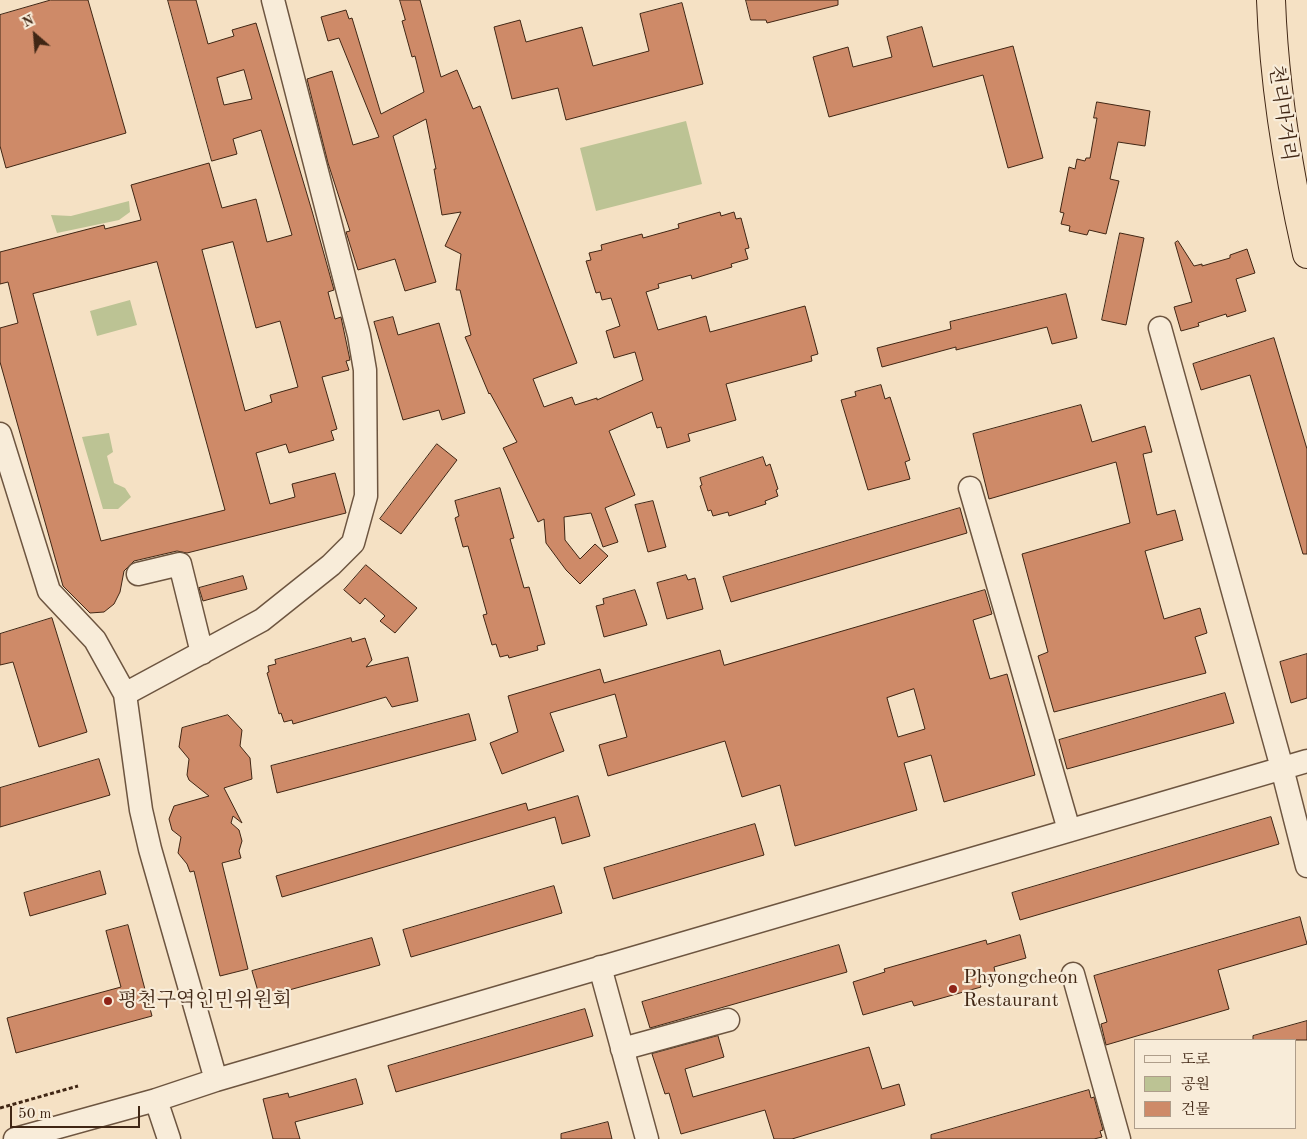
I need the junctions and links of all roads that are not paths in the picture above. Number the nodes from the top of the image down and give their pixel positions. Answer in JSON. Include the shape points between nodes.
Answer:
{"nodes":[{"id":1,"x":273,"y":0,"type":"edge"},
{"id":2,"x":1270,"y":0,"type":"edge"},
{"id":3,"x":1307,"y":254,"type":"edge"},
{"id":4,"x":1160,"y":328,"type":"dead end"},
{"id":5,"x":0,"y":434,"type":"edge"},
{"id":6,"x":970,"y":488,"type":"dead end"},
{"id":7,"x":138,"y":574,"type":"dead end"},
{"id":8,"x":202,"y":653,"type":"junction"},
{"id":9,"x":126,"y":694,"type":"junction"},
{"id":10,"x":1307,"y":761,"type":"edge"},
{"id":11,"x":1282,"y":768,"type":"junction"},
{"id":12,"x":1069,"y":830,"type":"junction"},
{"id":13,"x":1307,"y":866,"type":"edge"},
{"id":14,"x":600,"y":967,"type":"junction"},
{"id":15,"x":1073,"y":974,"type":"dead end"},
{"id":16,"x":728,"y":1020,"type":"dead end"},
{"id":17,"x":622,"y":1049,"type":"junction"},
{"id":18,"x":216,"y":1080,"type":"junction"},
{"id":19,"x":156,"y":1100,"type":"junction"},
{"id":20,"x":15,"y":1139,"type":"edge"},
{"id":21,"x":169,"y":1139,"type":"edge"},
{"id":22,"x":647,"y":1139,"type":"edge"},
{"id":23,"x":1119,"y":1139,"type":"edge"}],
"edges":[{"from":1,"to":8,"type":"street","via":[[359,335],[365,370],[366,496],[354,543],[262,620]]},
{"from":2,"to":3,"type":"highway","name":"천리마거리","via":[[1281,116]]},
{"from":4,"to":11,"type":"street"},
{"from":5,"to":9,"type":"street","via":[[49,592],[95,640]]},
{"from":6,"to":12,"type":"street"},
{"from":7,"to":8,"type":"street","via":[[180,564]]},
{"from":8,"to":9,"type":"street"},
{"from":9,"to":18,"type":"street","via":[[141,810],[150,849]]},
{"from":10,"to":11,"type":"street"},
{"from":11,"to":12,"type":"street"},
{"from":11,"to":13,"type":"street"},
{"from":12,"to":14,"type":"street"},
{"from":14,"to":17,"type":"street"},
{"from":14,"to":18,"type":"street"},
{"from":15,"to":23,"type":"street"},
{"from":16,"to":17,"type":"street"},
{"from":17,"to":22,"type":"street"},
{"from":18,"to":19,"type":"street"},
{"from":19,"to":20,"type":"street"},
{"from":19,"to":21,"type":"street"}]}
